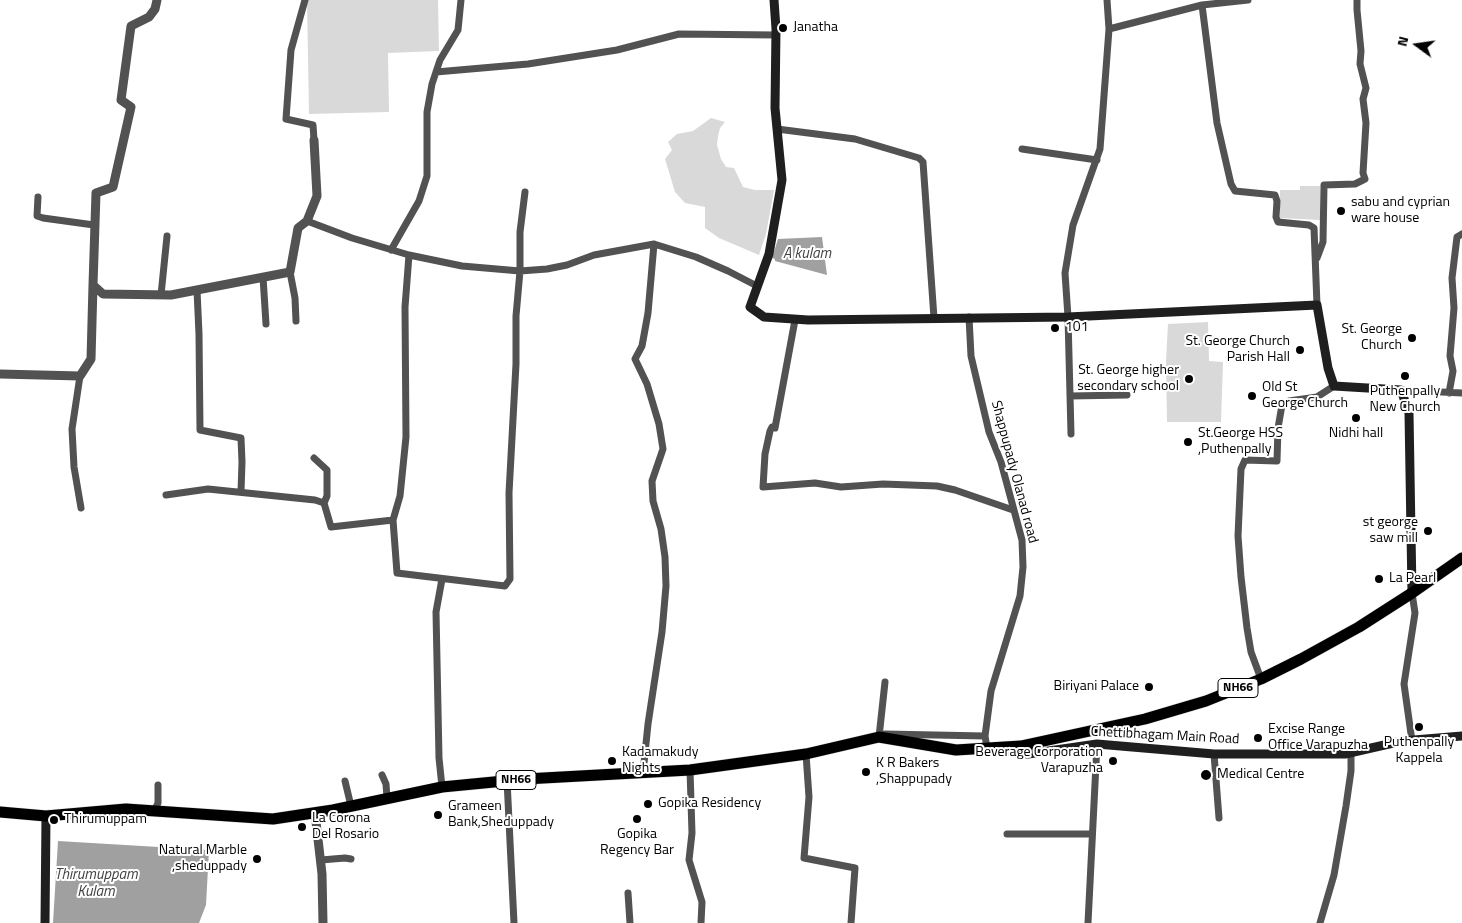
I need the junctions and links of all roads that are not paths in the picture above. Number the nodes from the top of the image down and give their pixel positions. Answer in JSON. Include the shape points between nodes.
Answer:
{"nodes":[{"id":1,"x":156,"y":0,"type":"edge"},
{"id":2,"x":305,"y":0,"type":"edge"},
{"id":3,"x":461,"y":0,"type":"edge"},
{"id":4,"x":774,"y":0,"type":"edge"},
{"id":5,"x":1108,"y":0,"type":"edge"},
{"id":6,"x":1248,"y":0,"type":"edge"},
{"id":7,"x":1357,"y":0,"type":"edge"},
{"id":8,"x":1202,"y":5,"type":"junction"},
{"id":9,"x":1109,"y":29,"type":"junction"},
{"id":10,"x":776,"y":35,"type":"junction"},
{"id":11,"x":436,"y":72,"type":"junction"},
{"id":12,"x":777,"y":129,"type":"junction"},
{"id":13,"x":314,"y":140,"type":"joint"},
{"id":14,"x":1022,"y":149,"type":"dead end"},
{"id":15,"x":1097,"y":160,"type":"junction"},
{"id":16,"x":525,"y":192,"type":"dead end"},
{"id":17,"x":38,"y":197,"type":"dead end"},
{"id":18,"x":307,"y":221,"type":"junction"},
{"id":19,"x":94,"y":225,"type":"junction"},
{"id":20,"x":1462,"y":234,"type":"edge"},
{"id":21,"x":167,"y":236,"type":"dead end"},
{"id":22,"x":654,"y":244,"type":"junction"},
{"id":23,"x":391,"y":250,"type":"junction"},
{"id":24,"x":409,"y":255,"type":"junction"},
{"id":25,"x":1316,"y":260,"type":"junction"},
{"id":26,"x":520,"y":271,"type":"junction"},
{"id":27,"x":290,"y":272,"type":"junction"},
{"id":28,"x":263,"y":277,"type":"junction"},
{"id":29,"x":93,"y":285,"type":"junction"},
{"id":30,"x":757,"y":286,"type":"junction"},
{"id":31,"x":196,"y":290,"type":"junction"},
{"id":32,"x":161,"y":295,"type":"junction"},
{"id":33,"x":1317,"y":305,"type":"junction"},
{"id":34,"x":1068,"y":317,"type":"junction"},
{"id":35,"x":934,"y":318,"type":"junction"},
{"id":36,"x":969,"y":318,"type":"junction"},
{"id":37,"x":795,"y":320,"type":"junction"},
{"id":38,"x":296,"y":321,"type":"dead end"},
{"id":39,"x":266,"y":324,"type":"dead end"},
{"id":40,"x":0,"y":374,"type":"edge"},
{"id":41,"x":80,"y":376,"type":"junction"},
{"id":42,"x":1334,"y":386,"type":"junction"},
{"id":43,"x":1401,"y":390,"type":"junction"},
{"id":44,"x":1449,"y":393,"type":"junction"},
{"id":45,"x":1462,"y":393,"type":"edge"},
{"id":46,"x":1127,"y":395,"type":"dead end"},
{"id":47,"x":1070,"y":396,"type":"junction"},
{"id":48,"x":1071,"y":434,"type":"dead end"},
{"id":49,"x":314,"y":458,"type":"dead end"},
{"id":50,"x":241,"y":492,"type":"junction"},
{"id":51,"x":166,"y":495,"type":"dead end"},
{"id":52,"x":324,"y":503,"type":"junction"},
{"id":53,"x":82,"y":508,"type":"dead end"},
{"id":54,"x":1013,"y":510,"type":"junction"},
{"id":55,"x":394,"y":520,"type":"junction"},
{"id":56,"x":1462,"y":558,"type":"edge"},
{"id":57,"x":442,"y":579,"type":"junction"},
{"id":58,"x":1412,"y":593,"type":"junction"},
{"id":59,"x":1261,"y":679,"type":"junction"},
{"id":60,"x":885,"y":682,"type":"dead end"},
{"id":61,"x":985,"y":736,"type":"junction"},
{"id":62,"x":1462,"y":736,"type":"edge"},
{"id":63,"x":878,"y":738,"type":"junction"},
{"id":64,"x":1412,"y":741,"type":"junction"},
{"id":65,"x":1097,"y":744,"type":"junction"},
{"id":66,"x":987,"y":748,"type":"junction"},
{"id":67,"x":1351,"y":752,"type":"junction"},
{"id":68,"x":806,"y":754,"type":"junction"},
{"id":69,"x":1214,"y":754,"type":"junction"},
{"id":70,"x":690,"y":770,"type":"junction"},
{"id":71,"x":382,"y":774,"type":"dead end"},
{"id":72,"x":643,"y":774,"type":"junction"},
{"id":73,"x":507,"y":780,"type":"junction"},
{"id":74,"x":345,"y":781,"type":"dead end"},
{"id":75,"x":158,"y":785,"type":"dead end"},
{"id":76,"x":442,"y":786,"type":"junction"},
{"id":77,"x":387,"y":798,"type":"junction"},
{"id":78,"x":352,"y":806,"type":"junction"},
{"id":79,"x":154,"y":811,"type":"junction"},
{"id":80,"x":0,"y":812,"type":"edge"},
{"id":81,"x":315,"y":813,"type":"junction"},
{"id":82,"x":46,"y":816,"type":"junction"},
{"id":83,"x":1219,"y":818,"type":"dead end"},
{"id":84,"x":1007,"y":834,"type":"dead end"},
{"id":85,"x":1092,"y":834,"type":"junction"},
{"id":86,"x":351,"y":859,"type":"dead end"},
{"id":87,"x":320,"y":860,"type":"junction"},
{"id":88,"x":628,"y":893,"type":"dead end"},
{"id":89,"x":45,"y":923,"type":"edge"},
{"id":90,"x":323,"y":923,"type":"edge"},
{"id":91,"x":514,"y":923,"type":"edge"},
{"id":92,"x":630,"y":923,"type":"edge"},
{"id":93,"x":701,"y":923,"type":"edge"},
{"id":94,"x":851,"y":923,"type":"edge"},
{"id":95,"x":1088,"y":923,"type":"edge"},
{"id":96,"x":1320,"y":923,"type":"edge"}],
"edges":[{"from":1,"to":19,"type":"street","via":[[155,9],[149,16],[131,26],[121,100],[131,107],[113,187],[96,193]]},
{"from":2,"to":13,"type":"street","via":[[291,50],[286,119],[313,125]]},
{"from":3,"to":11,"type":"street","via":[[458,30]]},
{"from":4,"to":10,"type":"main road"},
{"from":5,"to":9,"type":"street"},
{"from":6,"to":8,"type":"street"},
{"from":7,"to":25,"type":"street","via":[[1360,64],[1366,88],[1364,179],[1355,184],[1324,184],[1323,242]]},
{"from":8,"to":9,"type":"street"},
{"from":8,"to":25,"type":"street","via":[[1217,123],[1231,184],[1235,191],[1275,196],[1278,222],[1314,228]]},
{"from":9,"to":15,"type":"street","via":[[1103,124]]},
{"from":10,"to":11,"type":"street","via":[[679,34],[617,50],[528,64]]},
{"from":10,"to":12,"type":"main road"},
{"from":11,"to":23,"type":"street","via":[[427,112],[427,176],[419,201]]},
{"from":12,"to":30,"type":"main road","via":[[782,180],[768,254]]},
{"from":12,"to":35,"type":"street","via":[[855,139],[919,158],[923,162]]},
{"from":13,"to":18,"type":"street","via":[[317,196]]},
{"from":14,"to":15,"type":"street"},
{"from":15,"to":34,"type":"street","via":[[1073,225],[1065,273]]},
{"from":16,"to":26,"type":"street"},
{"from":17,"to":19,"type":"street","via":[[37,216]]},
{"from":18,"to":23,"type":"street"},
{"from":18,"to":27,"type":"street","via":[[298,228]]},
{"from":19,"to":29,"type":"street"},
{"from":20,"to":44,"type":"street","via":[[1457,237],[1452,278],[1454,308]]},
{"from":21,"to":32,"type":"street"},
{"from":22,"to":26,"type":"street","via":[[594,255],[548,269]]},
{"from":22,"to":30,"type":"street","via":[[728,270]]},
{"from":22,"to":72,"type":"street","via":[[648,313],[642,346],[635,359],[647,384],[659,424],[662,449],[652,481],[665,557],[666,586]]},
{"from":23,"to":24,"type":"street"},
{"from":24,"to":26,"type":"street","via":[[462,266]]},
{"from":24,"to":55,"type":"street","via":[[406,436],[400,496]]},
{"from":25,"to":33,"type":"street"},
{"from":26,"to":57,"type":"street","via":[[509,493],[510,579],[506,586]]},
{"from":27,"to":28,"type":"street"},
{"from":27,"to":38,"type":"street"},
{"from":28,"to":31,"type":"street"},
{"from":28,"to":39,"type":"street"},
{"from":29,"to":32,"type":"street","via":[[103,294]]},
{"from":29,"to":41,"type":"street","via":[[91,359]]},
{"from":30,"to":37,"type":"main road","via":[[750,307],[764,317]]},
{"from":31,"to":32,"type":"street"},
{"from":31,"to":50,"type":"street","via":[[200,430],[241,438]]},
{"from":33,"to":34,"type":"main road"},
{"from":33,"to":42,"type":"main road"},
{"from":34,"to":36,"type":"main road"},
{"from":34,"to":47,"type":"street"},
{"from":35,"to":36,"type":"main road"},
{"from":35,"to":37,"type":"main road"},
{"from":36,"to":54,"type":"street","name":"Shappupady Olanad road","via":[[971,356],[982,404]]},
{"from":37,"to":54,"type":"street","via":[[775,428],[772,427],[770,432],[765,454],[763,487],[815,483],[841,487],[883,484],[937,486]]},
{"from":40,"to":41,"type":"street"},
{"from":41,"to":53,"type":"street","via":[[72,429],[74,467]]},
{"from":42,"to":43,"type":"main road"},
{"from":42,"to":59,"type":"street","via":[[1316,397],[1282,405],[1277,461],[1245,460],[1241,469],[1238,536],[1241,577],[1246,628]]},
{"from":43,"to":44,"type":"street"},
{"from":43,"to":58,"type":"main road","via":[[1409,413]]},
{"from":44,"to":45,"type":"street"},
{"from":46,"to":47,"type":"street"},
{"from":47,"to":48,"type":"street"},
{"from":49,"to":52,"type":"street","via":[[327,470]]},
{"from":50,"to":51,"type":"street","via":[[208,489]]},
{"from":50,"to":52,"type":"street"},
{"from":52,"to":55,"type":"street","via":[[331,527]]},
{"from":54,"to":61,"type":"street","name":"Shappupady Olanad road","via":[[1022,540],[1024,567],[1020,596],[991,691]]},
{"from":55,"to":57,"type":"street","via":[[398,573]]},
{"from":56,"to":58,"type":"highway","number":"NH66"},
{"from":57,"to":76,"type":"street","via":[[436,612]]},
{"from":58,"to":59,"type":"highway","number":"NH66","via":[[1359,627]]},
{"from":58,"to":64,"type":"street","via":[[1414,613],[1404,684]]},
{"from":59,"to":66,"type":"highway","number":"NH66","via":[[1206,701],[1145,719],[1020,746]]},
{"from":60,"to":63,"type":"street"},
{"from":61,"to":63,"type":"street","via":[[882,734]]},
{"from":61,"to":66,"type":"street","name":"Shappupady Olanad road"},
{"from":62,"to":64,"type":"main road","name":"Chettibhagam Main Road"},
{"from":63,"to":66,"type":"highway","number":"NH66","via":[[956,750]]},
{"from":63,"to":68,"type":"highway","number":"NH66"},
{"from":64,"to":67,"type":"main road","name":"Chettibhagam Main Road"},
{"from":65,"to":66,"type":"main road","name":"Chettibhagam Main Road","via":[[1028,754]]},
{"from":65,"to":69,"type":"main road","name":"Chettibhagam Main Road"},
{"from":65,"to":85,"type":"street"},
{"from":67,"to":69,"type":"main road","name":"Chettibhagam Main Road"},
{"from":67,"to":96,"type":"street","via":[[1351,771],[1334,875]]},
{"from":68,"to":70,"type":"highway","number":"NH66"},
{"from":68,"to":94,"type":"street","via":[[809,797],[804,858],[855,868]]},
{"from":69,"to":83,"type":"street"},
{"from":70,"to":72,"type":"highway","number":"NH66"},
{"from":70,"to":93,"type":"street","via":[[692,833],[689,860],[702,902]]},
{"from":71,"to":77,"type":"street"},
{"from":72,"to":73,"type":"highway","number":"NH66"},
{"from":73,"to":76,"type":"highway","number":"NH66"},
{"from":73,"to":91,"type":"street"},
{"from":74,"to":78,"type":"street"},
{"from":75,"to":79,"type":"street","via":[[158,803]]},
{"from":76,"to":77,"type":"highway","number":"NH66"},
{"from":77,"to":78,"type":"highway","number":"NH66"},
{"from":78,"to":81,"type":"highway","number":"NH66"},
{"from":79,"to":81,"type":"highway","number":"NH66","via":[[273,819]]},
{"from":79,"to":82,"type":"highway","number":"NH66","via":[[126,809]]},
{"from":80,"to":82,"type":"highway","number":"NH66"},
{"from":81,"to":87,"type":"street"},
{"from":82,"to":89,"type":"main road"},
{"from":84,"to":85,"type":"street"},
{"from":85,"to":95,"type":"street"},
{"from":86,"to":87,"type":"street"},
{"from":87,"to":90,"type":"street"},
{"from":88,"to":92,"type":"street"}]}
